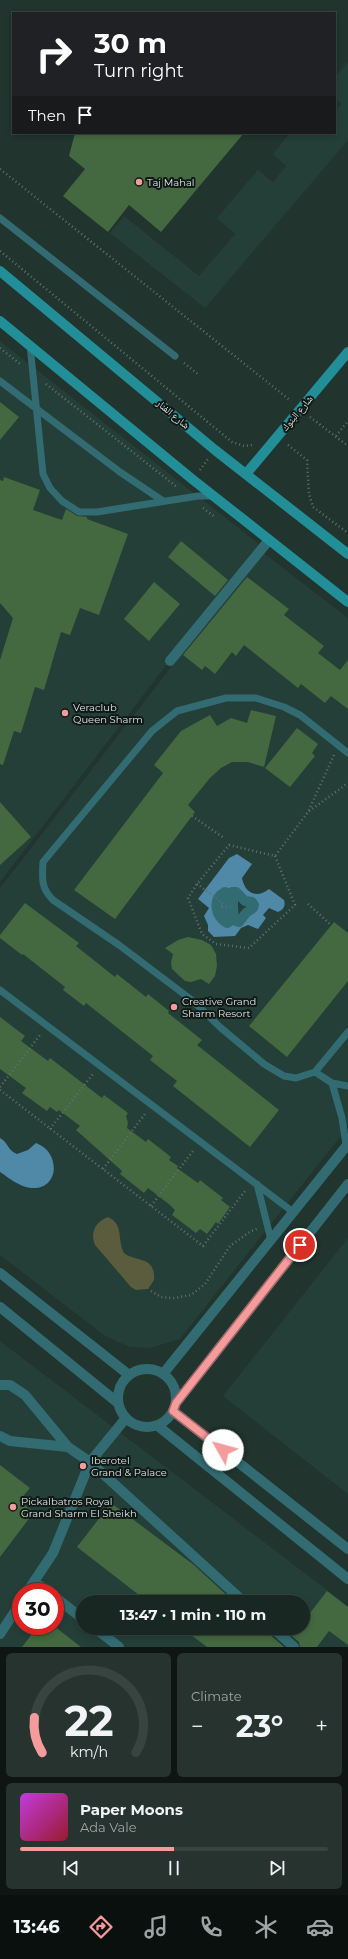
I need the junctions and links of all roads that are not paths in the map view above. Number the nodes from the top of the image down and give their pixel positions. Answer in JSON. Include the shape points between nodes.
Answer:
{"nodes":[{"id":1,"x":0,"y":218,"type":"edge"},
{"id":2,"x":0,"y":271,"type":"edge"},
{"id":3,"x":0,"y":321,"type":"edge"},
{"id":4,"x":30,"y":345,"type":"junction"},
{"id":5,"x":348,"y":352,"type":"edge"},
{"id":6,"x":175,"y":356,"type":"road end"},
{"id":7,"x":0,"y":381,"type":"edge"},
{"id":8,"x":35,"y":406,"type":"junction"},
{"id":9,"x":246,"y":474,"type":"junction"},
{"id":10,"x":214,"y":496,"type":"junction"},
{"id":11,"x":163,"y":501,"type":"junction"},
{"id":12,"x":269,"y":540,"type":"junction"},
{"id":13,"x":348,"y":554,"type":"edge"},
{"id":14,"x":348,"y":602,"type":"edge"},
{"id":15,"x":170,"y":661,"type":"dead end"},
{"id":16,"x":348,"y":753,"type":"edge"},
{"id":17,"x":0,"y":990,"type":"edge"},
{"id":18,"x":348,"y":1032,"type":"edge"},
{"id":19,"x":315,"y":1072,"type":"junction"},
{"id":20,"x":332,"y":1084,"type":"junction"},
{"id":21,"x":348,"y":1086,"type":"edge"},
{"id":22,"x":347,"y":1144,"type":"edge"},
{"id":23,"x":255,"y":1183,"type":"junction"},
{"id":24,"x":348,"y":1184,"type":"edge"},
{"id":25,"x":293,"y":1212,"type":"junction"},
{"id":26,"x":271,"y":1240,"type":"junction"},
{"id":27,"x":0,"y":1273,"type":"edge"},
{"id":28,"x":0,"y":1306,"type":"edge"},
{"id":29,"x":163,"y":1374,"type":"junction"},
{"id":30,"x":130,"y":1375,"type":"junction"},
{"id":31,"x":0,"y":1385,"type":"edge"},
{"id":32,"x":118,"y":1403,"type":"junction"},
{"id":33,"x":174,"y":1407,"type":"junction"},
{"id":34,"x":126,"y":1418,"type":"junction"},
{"id":35,"x":158,"y":1426,"type":"junction"},
{"id":36,"x":0,"y":1436,"type":"edge"},
{"id":37,"x":68,"y":1447,"type":"junction"},
{"id":38,"x":90,"y":1462,"type":"junction"},
{"id":39,"x":348,"y":1549,"type":"edge"},
{"id":40,"x":348,"y":1579,"type":"edge"},
{"id":41,"x":34,"y":1581,"type":"joint"},
{"id":42,"x":37,"y":1583,"type":"edge"},
{"id":43,"x":236,"y":1595,"type":"edge"},
{"id":44,"x":64,"y":1604,"type":"edge"},
{"id":45,"x":76,"y":1614,"type":"edge"},
{"id":46,"x":12,"y":1616,"type":"edge"},
{"id":47,"x":0,"y":1634,"type":"edge"},
{"id":48,"x":104,"y":1635,"type":"edge"},
{"id":49,"x":281,"y":1635,"type":"edge"},
{"id":50,"x":119,"y":1647,"type":"edge"},
{"id":51,"x":294,"y":1647,"type":"edge"}],
"edges":[{"from":1,"to":6,"type":"lane"},
{"from":2,"to":9,"type":"main road","name":"شارع الفنار"},
{"from":3,"to":4,"type":"main road"},
{"from":4,"to":8,"type":"lane"},
{"from":4,"to":10,"type":"main road"},
{"from":5,"to":9,"type":"main road","name":"شارع البنوك"},
{"from":7,"to":8,"type":"lane"},
{"from":8,"to":11,"type":"lane","via":[[120,472]]},
{"from":8,"to":11,"type":"lane","via":[[43,474],[50,488],[62,501],[79,512],[97,512]]},
{"from":9,"to":13,"type":"main road","name":"شارع الفنار"},
{"from":10,"to":11,"type":"lane"},
{"from":10,"to":12,"type":"main road"},
{"from":12,"to":14,"type":"main road"},
{"from":12,"to":15,"type":"street"},
{"from":16,"to":19,"type":"lane","via":[[300,715],[256,698],[226,698],[177,711],[152,731],[43,862],[41,881],[46,893],[53,900],[119,945],[192,1001],[264,1064],[290,1078],[303,1077]]},
{"from":17,"to":23,"type":"lane"},
{"from":18,"to":19,"type":"lane"},
{"from":19,"to":20,"type":"lane"},
{"from":20,"to":21,"type":"lane"},
{"from":20,"to":22,"type":"lane"},
{"from":22,"to":25,"type":"street"},
{"from":23,"to":25,"type":"lane"},
{"from":23,"to":26,"type":"lane"},
{"from":24,"to":33,"type":"street"},
{"from":25,"to":26,"type":"street"},
{"from":26,"to":29,"type":"street"},
{"from":27,"to":30,"type":"street"},
{"from":28,"to":32,"type":"street"},
{"from":29,"to":30,"type":"street","via":[[150,1369],[136,1371]]},
{"from":29,"to":33,"type":"street","via":[[174,1387]]},
{"from":30,"to":32,"type":"street","via":[[121,1386]]},
{"from":31,"to":37,"type":"street","via":[[10,1385],[25,1395]]},
{"from":32,"to":34,"type":"street"},
{"from":33,"to":35,"type":"street","via":[[164,1422]]},
{"from":33,"to":39,"type":"street"},
{"from":34,"to":35,"type":"street","via":[[137,1426]]},
{"from":34,"to":38,"type":"street"},
{"from":35,"to":40,"type":"street"},
{"from":36,"to":37,"type":"street","via":[[10,1441]]},
{"from":37,"to":38,"type":"street"},
{"from":38,"to":41,"type":"street","via":[[53,1553]]},
{"from":38,"to":43,"type":"street"},
{"from":41,"to":42,"type":"street"},
{"from":44,"to":45,"type":"street"},
{"from":46,"to":47,"type":"street"},
{"from":48,"to":50,"type":"street"},
{"from":49,"to":51,"type":"street"}]}
